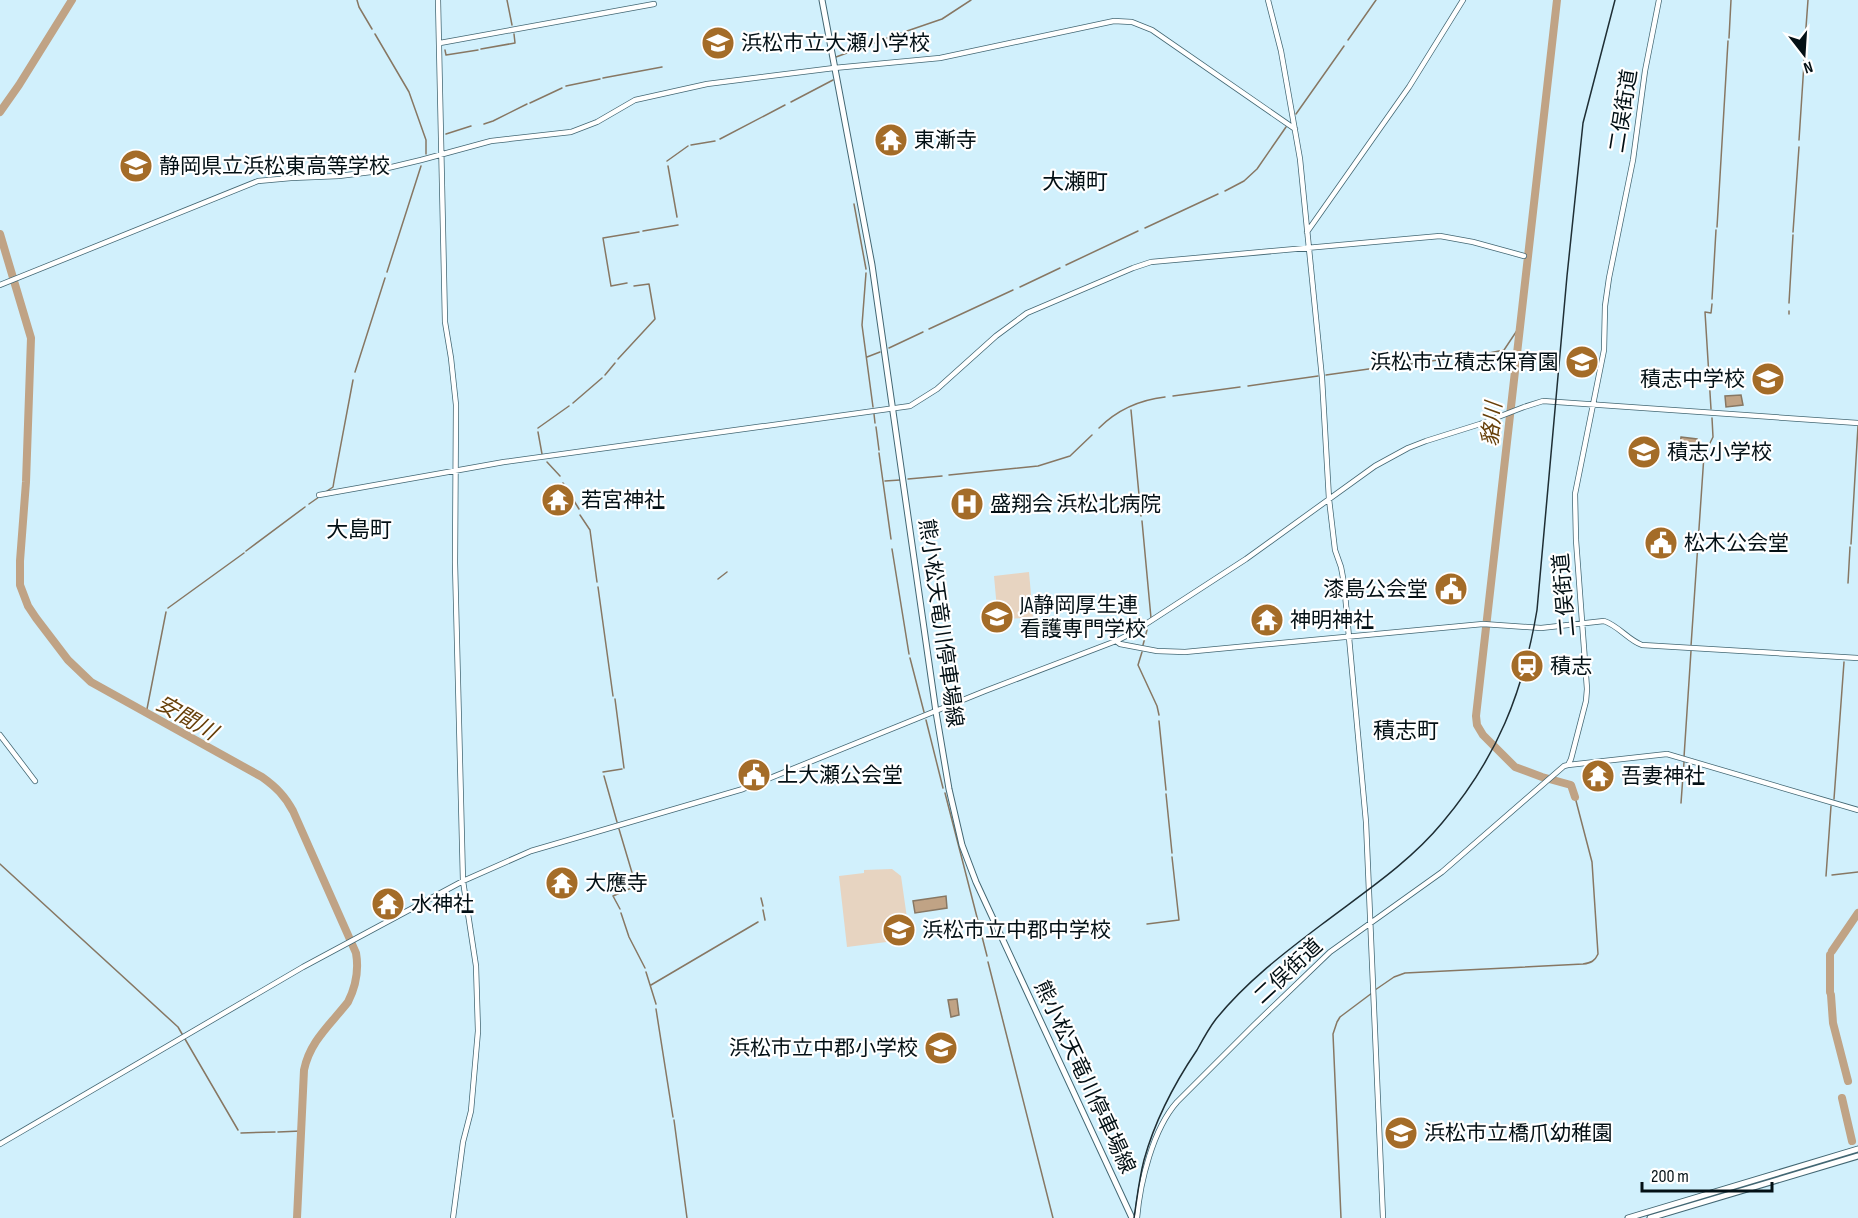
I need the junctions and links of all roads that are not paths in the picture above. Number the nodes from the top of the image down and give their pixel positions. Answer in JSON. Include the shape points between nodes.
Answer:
{"nodes":[{"id":1,"x":438,"y":0,"type":"edge"},
{"id":2,"x":822,"y":0,"type":"edge"},
{"id":3,"x":1268,"y":0,"type":"edge"},
{"id":4,"x":1463,"y":0,"type":"edge"},
{"id":5,"x":1659,"y":0,"type":"edge"},
{"id":6,"x":654,"y":4,"type":"dead end"},
{"id":7,"x":440,"y":43,"type":"junction"},
{"id":8,"x":834,"y":68,"type":"junction"},
{"id":9,"x":1295,"y":129,"type":"junction"},
{"id":10,"x":441,"y":154,"type":"junction"},
{"id":11,"x":1307,"y":232,"type":"junction"},
{"id":12,"x":1308,"y":247,"type":"junction"},
{"id":13,"x":1524,"y":256,"type":"dead end"},
{"id":14,"x":0,"y":285,"type":"edge"},
{"id":15,"x":1593,"y":406,"type":"junction"},
{"id":16,"x":893,"y":408,"type":"junction"},
{"id":17,"x":1858,"y":423,"type":"edge"},
{"id":18,"x":455,"y":470,"type":"junction"},
{"id":19,"x":319,"y":495,"type":"dead end"},
{"id":20,"x":1329,"y":499,"type":"junction"},
{"id":21,"x":1582,"y":622,"type":"junction"},
{"id":22,"x":1348,"y":636,"type":"junction"},
{"id":23,"x":1116,"y":641,"type":"junction"},
{"id":24,"x":1858,"y":658,"type":"edge"},
{"id":25,"x":936,"y":712,"type":"junction"},
{"id":26,"x":0,"y":735,"type":"edge"},
{"id":27,"x":1568,"y":765,"type":"junction"},
{"id":28,"x":35,"y":781,"type":"dead end"},
{"id":29,"x":1858,"y":810,"type":"edge"},
{"id":30,"x":463,"y":881,"type":"junction"},
{"id":31,"x":1370,"y":924,"type":"junction"},
{"id":32,"x":0,"y":1144,"type":"edge"},
{"id":33,"x":1858,"y":1149,"type":"edge"},
{"id":34,"x":1858,"y":1156,"type":"edge"},
{"id":35,"x":453,"y":1218,"type":"edge"},
{"id":36,"x":1132,"y":1218,"type":"edge"},
{"id":37,"x":1137,"y":1218,"type":"edge"},
{"id":38,"x":1383,"y":1218,"type":"edge"},
{"id":39,"x":1628,"y":1218,"type":"edge"},
{"id":40,"x":1650,"y":1218,"type":"edge"}],
"edges":[{"from":1,"to":7,"type":"street"},
{"from":2,"to":8,"type":"main road","name":"熊小松天竜川停車場線"},
{"from":3,"to":9,"type":"street"},
{"from":4,"to":11,"type":"street","via":[[1409,87]]},
{"from":5,"to":15,"type":"street","name":"二俣街道","via":[[1609,278],[1604,350]]},
{"from":6,"to":7,"type":"street"},
{"from":7,"to":10,"type":"street"},
{"from":8,"to":9,"type":"street","via":[[940,58],[1125,21],[1152,30]]},
{"from":8,"to":10,"type":"street","via":[[668,92],[635,100],[597,123],[571,132],[491,141]]},
{"from":8,"to":16,"type":"main road","name":"熊小松天竜川停車場線","via":[[872,265]]},
{"from":9,"to":11,"type":"street"},
{"from":10,"to":14,"type":"street","via":[[371,172],[258,181]]},
{"from":10,"to":18,"type":"street","via":[[446,322],[456,405]]},
{"from":11,"to":12,"type":"street"},
{"from":12,"to":13,"type":"street","via":[[1440,236]]},
{"from":12,"to":16,"type":"street","via":[[1156,262],[1133,268],[1027,314],[937,389],[910,406]]},
{"from":12,"to":20,"type":"street","via":[[1322,378]]},
{"from":15,"to":17,"type":"street"},
{"from":15,"to":20,"type":"street","via":[[1543,401],[1408,448]]},
{"from":15,"to":21,"type":"street","name":"二俣街道","via":[[1574,507]]},
{"from":16,"to":18,"type":"street"},
{"from":16,"to":25,"type":"main road","name":"熊小松天竜川停車場線"},
{"from":18,"to":19,"type":"street"},
{"from":18,"to":30,"type":"street"},
{"from":20,"to":22,"type":"street","via":[[1335,550],[1344,583]]},
{"from":20,"to":23,"type":"street","via":[[1246,559]]},
{"from":21,"to":22,"type":"street","via":[[1541,628],[1483,624]]},
{"from":21,"to":24,"type":"street","via":[[1612,623],[1642,645]]},
{"from":21,"to":27,"type":"street","name":"二俣街道","via":[[1586,700]]},
{"from":22,"to":23,"type":"street","via":[[1185,652],[1158,651]]},
{"from":22,"to":31,"type":"street","via":[[1366,822]]},
{"from":23,"to":25,"type":"street"},
{"from":25,"to":30,"type":"street","via":[[743,789],[531,851]]},
{"from":25,"to":36,"type":"main road","name":"熊小松天竜川停車場線","via":[[954,810],[976,882]]},
{"from":26,"to":28,"type":"street"},
{"from":27,"to":29,"type":"street","via":[[1661,754]]},
{"from":27,"to":31,"type":"street","name":"二俣街道","via":[[1442,872]]},
{"from":30,"to":32,"type":"street"},
{"from":30,"to":35,"type":"street","via":[[476,966],[478,1031],[471,1111]]},
{"from":31,"to":37,"type":"street","name":"二俣街道","via":[[1330,952],[1168,1111],[1150,1157]]},
{"from":31,"to":38,"type":"street"},
{"from":33,"to":39,"type":"main road"},
{"from":34,"to":40,"type":"main road"}]}
